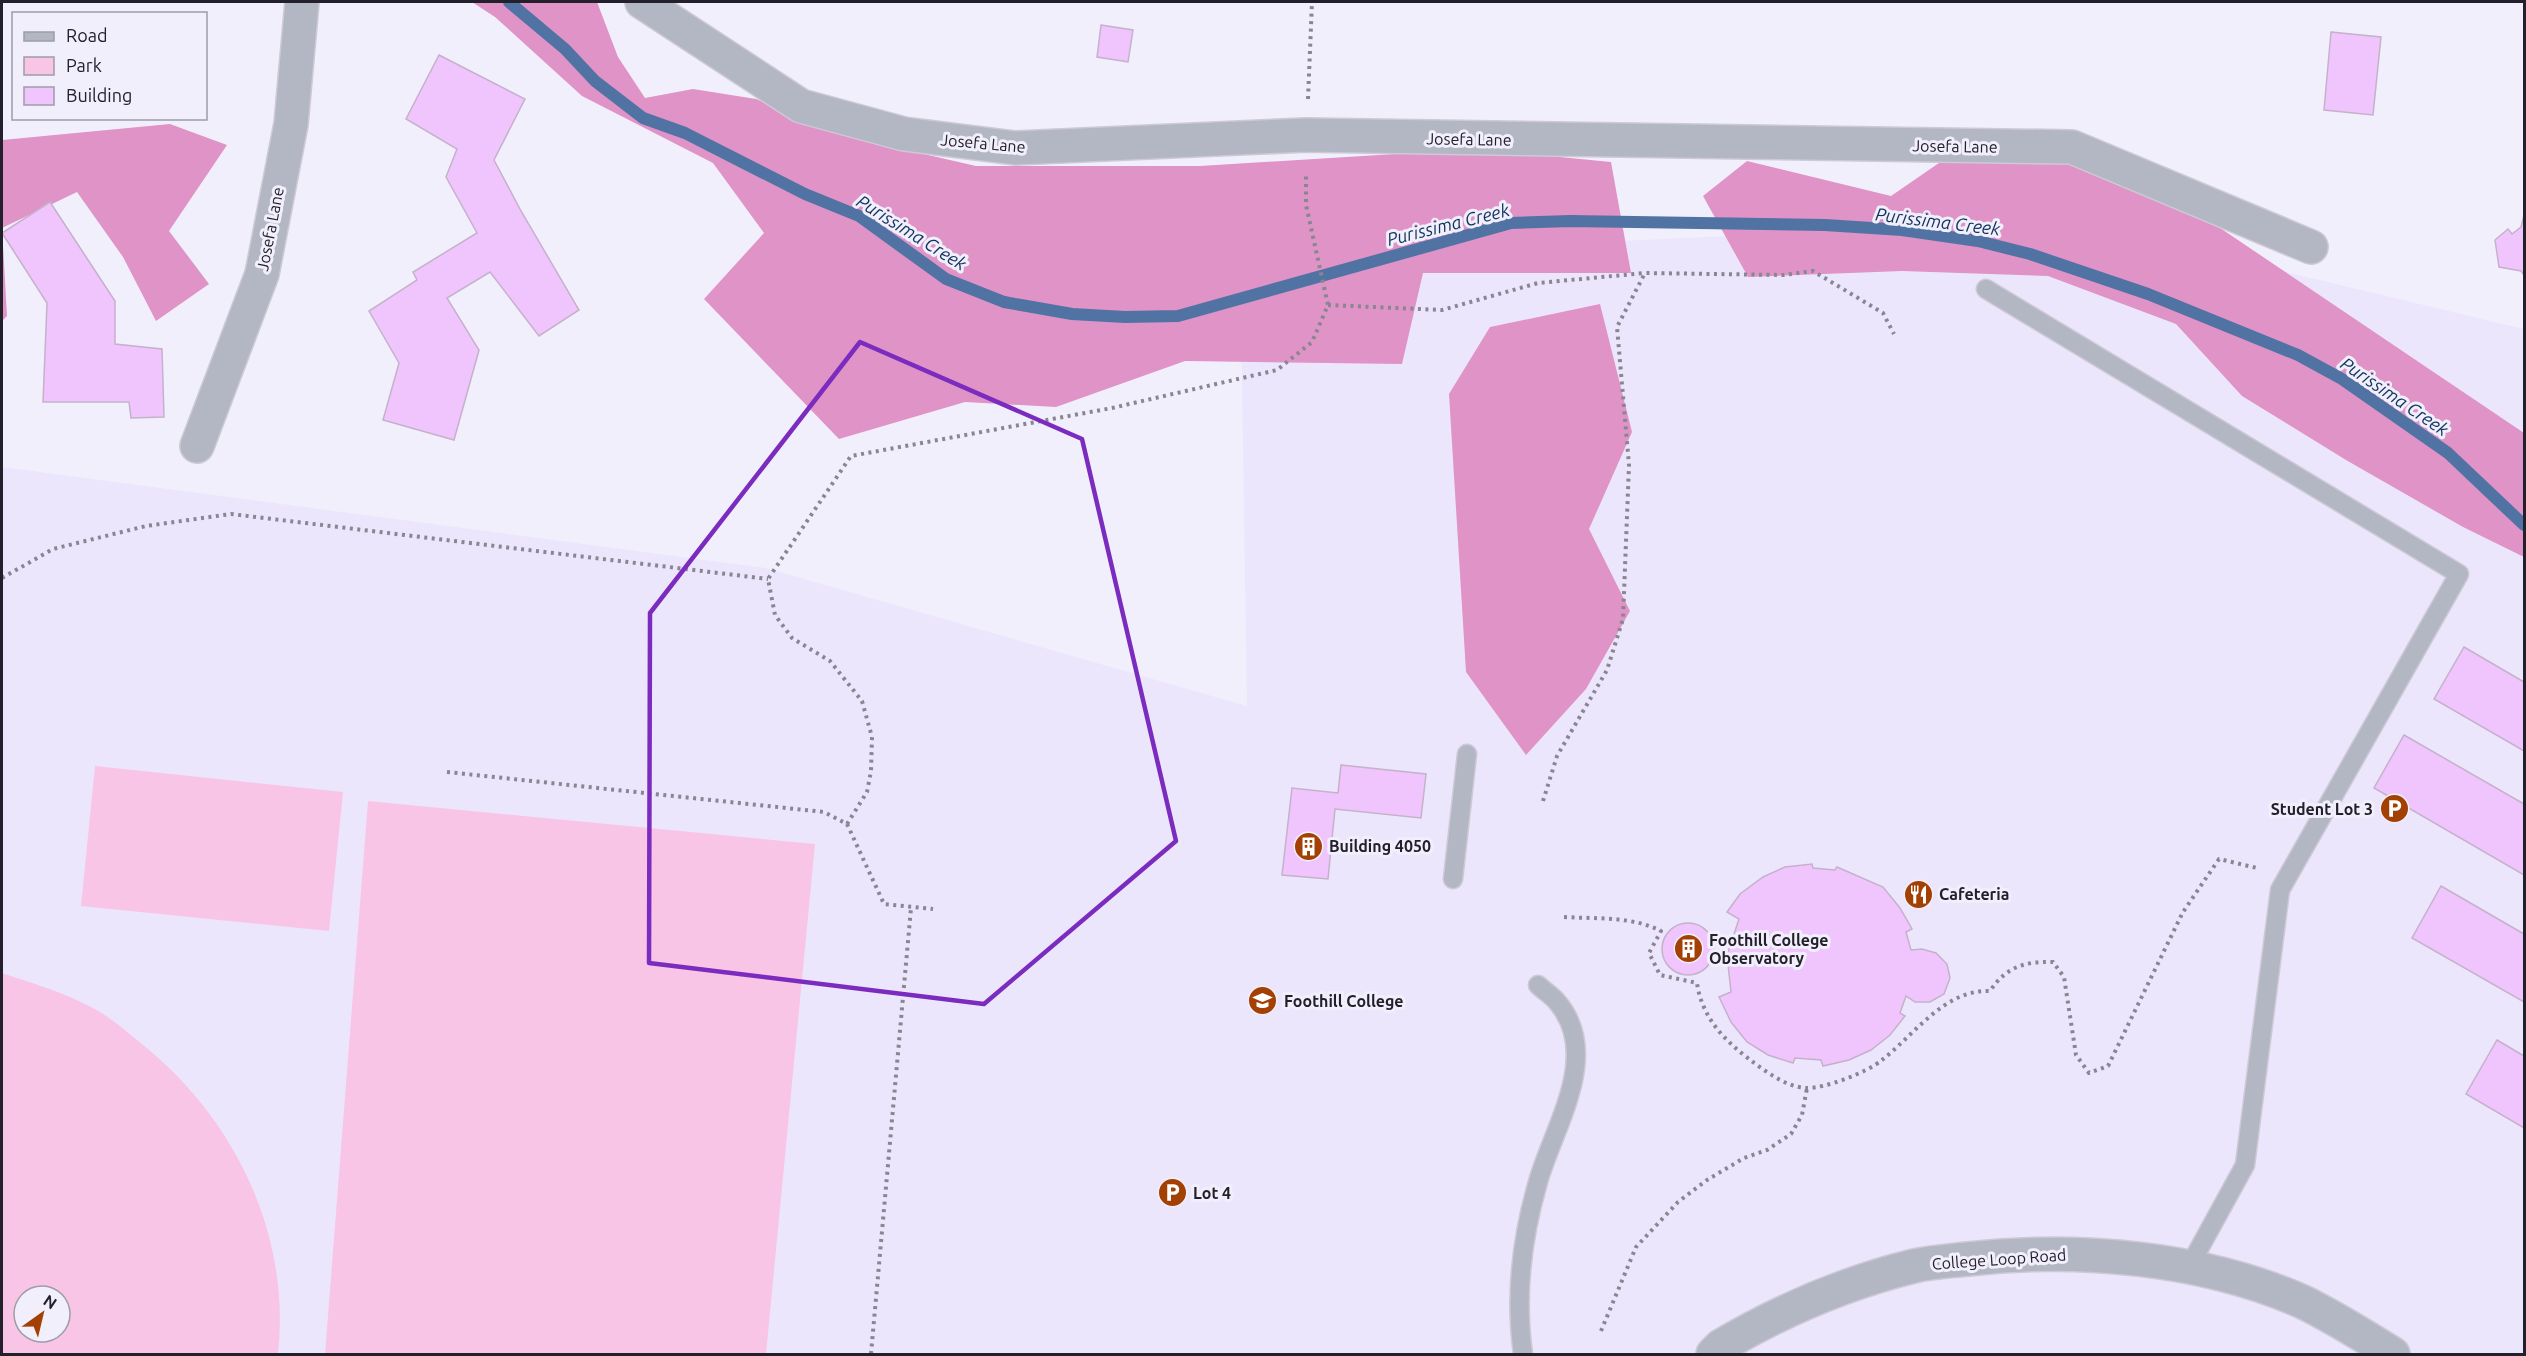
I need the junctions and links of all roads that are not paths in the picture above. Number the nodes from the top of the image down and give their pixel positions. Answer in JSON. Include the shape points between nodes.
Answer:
{"nodes":[{"id":1,"x":302,"y":2,"type":"edge"},
{"id":2,"x":642,"y":2,"type":"edge"},
{"id":3,"x":2312,"y":247,"type":"dead end"},
{"id":4,"x":1986,"y":289,"type":"dead end"},
{"id":5,"x":197,"y":446,"type":"dead end"},
{"id":6,"x":1467,"y":754,"type":"dead end"},
{"id":7,"x":1453,"y":879,"type":"dead end"},
{"id":8,"x":1538,"y":985,"type":"dead end"},
{"id":9,"x":2189,"y":1267,"type":"junction"},
{"id":10,"x":1712,"y":1352,"type":"edge"},
{"id":11,"x":1523,"y":1354,"type":"edge"},
{"id":12,"x":2393,"y":1354,"type":"edge"}],
"edges":[{"from":1,"to":5,"type":"street","name":"Josefa Lane","via":[[291,124],[262,274]]},
{"from":2,"to":3,"type":"street","name":"Josefa Lane","via":[[801,106],[904,134],[1015,148],[1306,135],[2072,147]]},
{"from":4,"to":9,"type":"lane","via":[[2459,574],[2280,890],[2245,1165]]},
{"from":6,"to":7,"type":"lane"},
{"from":8,"to":11,"type":"lane","via":[[1563,1011],[1571,1026],[1576,1053],[1574,1077],[1538,1181],[1523,1256]]},
{"from":9,"to":10,"type":"street","name":"College Loop Road","via":[[2065,1253],[1916,1265],[1796,1304]]},
{"from":9,"to":12,"type":"street","name":"College Loop Road","via":[[2302,1302]]}]}
